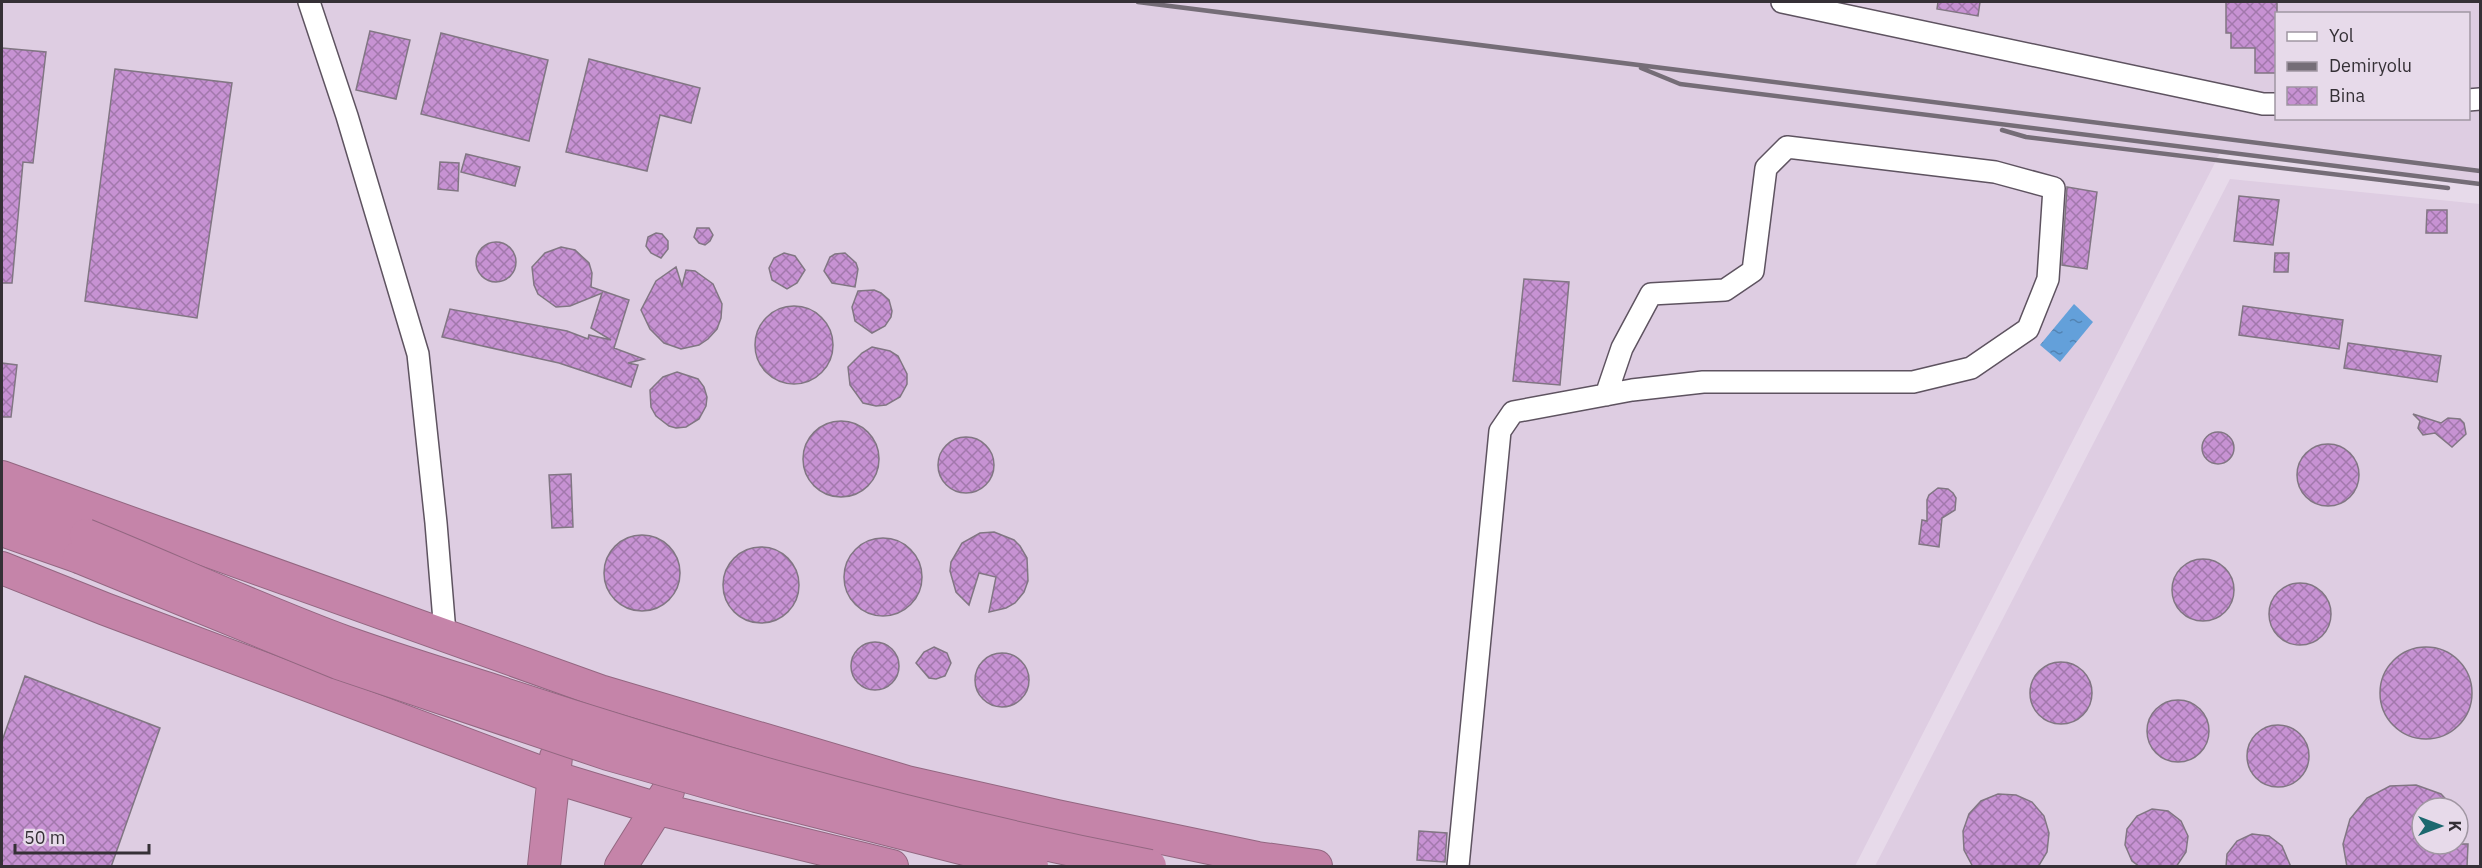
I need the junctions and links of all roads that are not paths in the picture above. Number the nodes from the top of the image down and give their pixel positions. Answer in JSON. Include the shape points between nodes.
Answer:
{"nodes":[{"id":1,"x":309,"y":2,"type":"edge"},
{"id":2,"x":1782,"y":2,"type":"edge"},
{"id":3,"x":2275,"y":104,"type":"edge"},
{"id":4,"x":1606,"y":395,"type":"junction"},
{"id":5,"x":2,"y":477,"type":"edge"},
{"id":6,"x":2,"y":506,"type":"edge"},
{"id":7,"x":2,"y":531,"type":"edge"},
{"id":8,"x":82,"y":546,"type":"junction"},
{"id":9,"x":2,"y":568,"type":"edge"},
{"id":10,"x":445,"y":633,"type":"junction"},
{"id":11,"x":600,"y":691,"type":"junction"},
{"id":12,"x":686,"y":717,"type":"junction"},
{"id":13,"x":553,"y":777,"type":"junction"},
{"id":14,"x":655,"y":808,"type":"junction"},
{"id":15,"x":544,"y":867,"type":"edge"},
{"id":16,"x":621,"y":867,"type":"edge"},
{"id":17,"x":892,"y":867,"type":"edge"},
{"id":18,"x":1032,"y":867,"type":"edge"},
{"id":19,"x":1150,"y":867,"type":"edge"},
{"id":20,"x":1316,"y":867,"type":"edge"},
{"id":21,"x":1458,"y":867,"type":"edge"}],
"edges":[{"from":1,"to":10,"type":"street","via":[[418,354]]},
{"from":2,"to":3,"type":"street"},
{"from":4,"to":4,"type":"street","via":[[1703,382],[1913,382],[1971,368],[2028,329],[2049,279],[2054,188],[1995,172],[1787,147],[1766,168],[1753,271],[1725,290],[1651,294],[1622,348]]},
{"from":4,"to":21,"type":"street","via":[[1513,412],[1500,431]]},
{"from":5,"to":10,"type":"highway"},
{"from":6,"to":8,"type":"highway"},
{"from":7,"to":8,"type":"highway"},
{"from":8,"to":18,"type":"highway","bridge":true,"via":[[338,663],[608,754]]},
{"from":8,"to":19,"type":"highway","bridge":true,"via":[[344,641],[616,732],[911,812]]},
{"from":9,"to":13,"type":"highway"},
{"from":10,"to":11,"type":"highway"},
{"from":11,"to":12,"type":"highway"},
{"from":11,"to":13,"type":"highway","via":[[577,711],[557,749]]},
{"from":12,"to":14,"type":"highway","via":[[684,745],[672,786]]},
{"from":12,"to":20,"type":"highway","via":[[907,782],[1257,858]]},
{"from":13,"to":14,"type":"highway"},
{"from":13,"to":15,"type":"highway"},
{"from":14,"to":16,"type":"highway"},
{"from":14,"to":17,"type":"highway"}]}
